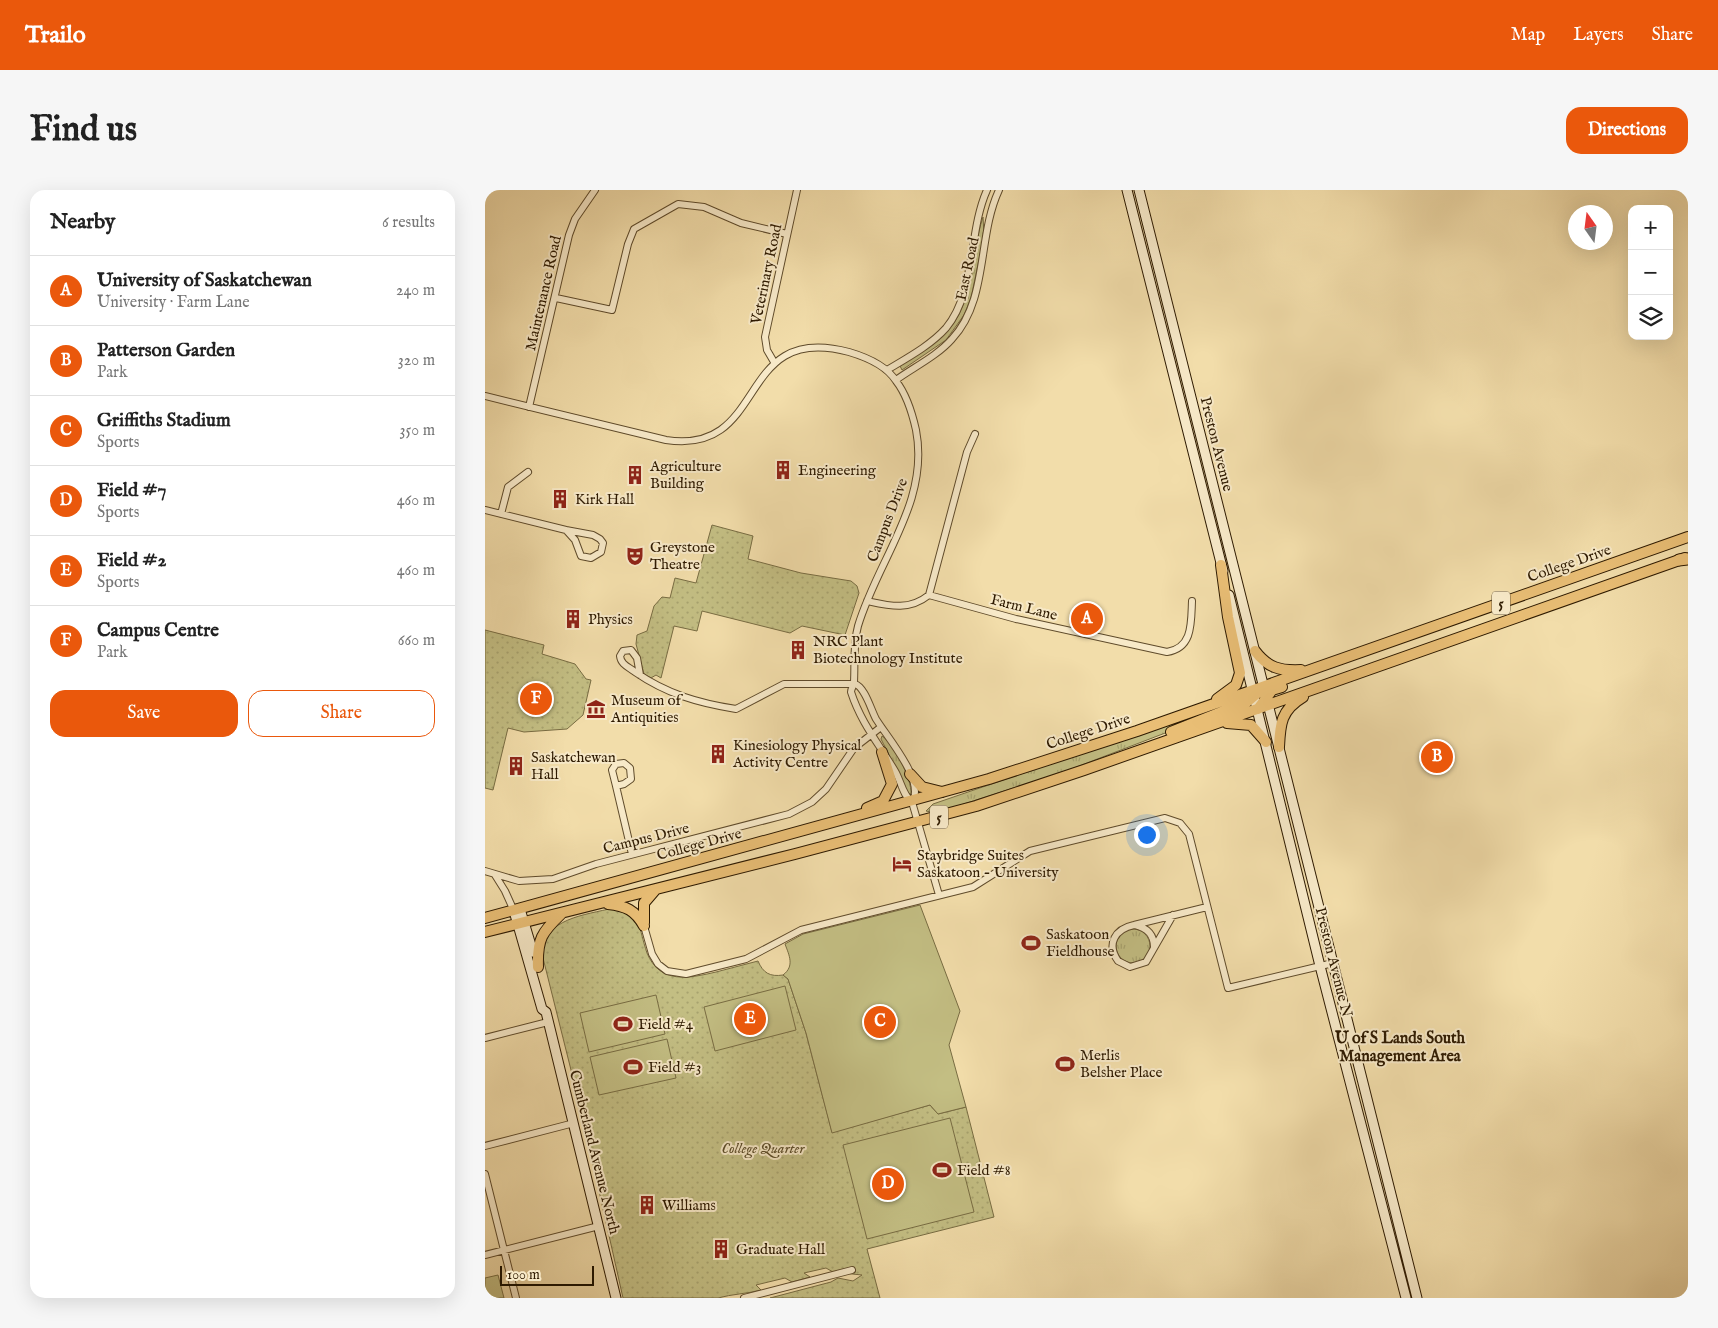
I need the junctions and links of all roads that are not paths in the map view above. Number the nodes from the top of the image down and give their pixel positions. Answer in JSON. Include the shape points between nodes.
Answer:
{"nodes":[{"id":1,"x":595,"y":190,"type":"edge"},
{"id":2,"x":797,"y":190,"type":"edge"},
{"id":3,"x":987,"y":190,"type":"edge"},
{"id":4,"x":999,"y":190,"type":"edge"},
{"id":5,"x":1127,"y":190,"type":"edge"},
{"id":6,"x":1139,"y":190,"type":"edge"},
{"id":7,"x":787,"y":234,"type":"junction"},
{"id":8,"x":556,"y":298,"type":"junction"},
{"id":9,"x":775,"y":362,"type":"junction"},
{"id":10,"x":887,"y":370,"type":"junction"},
{"id":11,"x":896,"y":380,"type":"junction"},
{"id":12,"x":485,"y":396,"type":"edge"},
{"id":13,"x":529,"y":407,"type":"junction"},
{"id":14,"x":975,"y":434,"type":"dead end"},
{"id":15,"x":528,"y":472,"type":"dead end"},
{"id":16,"x":485,"y":510,"type":"edge"},
{"id":17,"x":501,"y":514,"type":"junction"},
{"id":18,"x":566,"y":530,"type":"junction"},
{"id":19,"x":583,"y":534,"type":"junction"},
{"id":20,"x":1688,"y":537,"type":"edge"},
{"id":21,"x":577,"y":543,"type":"junction"},
{"id":22,"x":1685,"y":558,"type":"edge"},
{"id":23,"x":1221,"y":565,"type":"junction"},
{"id":24,"x":929,"y":595,"type":"junction"},
{"id":25,"x":867,"y":601,"type":"junction"},
{"id":26,"x":1192,"y":601,"type":"dead end"},
{"id":27,"x":1255,"y":651,"type":"junction"},
{"id":28,"x":1363,"y":651,"type":"junction"},
{"id":29,"x":1315,"y":668,"type":"junction"},
{"id":30,"x":640,"y":675,"type":"junction"},
{"id":31,"x":855,"y":684,"type":"junction"},
{"id":32,"x":1319,"y":688,"type":"junction"},
{"id":33,"x":1254,"y":694,"type":"junction"},
{"id":34,"x":1266,"y":696,"type":"junction"},
{"id":35,"x":1202,"y":708,"type":"junction"},
{"id":36,"x":1257,"y":709,"type":"junction"},
{"id":37,"x":1215,"y":723,"type":"junction"},
{"id":38,"x":881,"y":727,"type":"junction"},
{"id":39,"x":870,"y":734,"type":"junction"},
{"id":40,"x":1266,"y":742,"type":"junction"},
{"id":41,"x":1279,"y":747,"type":"junction"},
{"id":42,"x":882,"y":752,"type":"junction"},
{"id":43,"x":910,"y":774,"type":"junction"},
{"id":44,"x":616,"y":786,"type":"dead end"},
{"id":45,"x":1032,"y":788,"type":"junction"},
{"id":46,"x":945,"y":792,"type":"junction"},
{"id":47,"x":912,"y":802,"type":"junction"},
{"id":48,"x":836,"y":822,"type":"junction"},
{"id":49,"x":918,"y":822,"type":"junction"},
{"id":50,"x":632,"y":854,"type":"junction"},
{"id":51,"x":485,"y":871,"type":"edge"},
{"id":52,"x":495,"y":875,"type":"junction"},
{"id":53,"x":656,"y":889,"type":"junction"},
{"id":54,"x":939,"y":896,"type":"junction"},
{"id":55,"x":603,"y":903,"type":"junction"},
{"id":56,"x":1207,"y":907,"type":"junction"},
{"id":57,"x":517,"y":910,"type":"junction"},
{"id":58,"x":562,"y":913,"type":"junction"},
{"id":59,"x":1173,"y":915,"type":"junction"},
{"id":60,"x":485,"y":918,"type":"edge"},
{"id":61,"x":521,"y":923,"type":"junction"},
{"id":62,"x":1134,"y":925,"type":"junction"},
{"id":63,"x":644,"y":926,"type":"junction"},
{"id":64,"x":485,"y":932,"type":"edge"},
{"id":65,"x":1153,"y":951,"type":"junction"},
{"id":66,"x":1333,"y":963,"type":"junction"},
{"id":67,"x":1321,"y":966,"type":"junction"},
{"id":68,"x":538,"y":967,"type":"junction"},
{"id":69,"x":546,"y":1012,"type":"junction"},
{"id":70,"x":548,"y":1022,"type":"junction"},
{"id":71,"x":485,"y":1038,"type":"edge"},
{"id":72,"x":573,"y":1124,"type":"junction"},
{"id":73,"x":485,"y":1146,"type":"edge"},
{"id":74,"x":485,"y":1174,"type":"edge"},
{"id":75,"x":599,"y":1226,"type":"junction"},
{"id":76,"x":504,"y":1250,"type":"junction"},
{"id":77,"x":485,"y":1255,"type":"edge"},
{"id":78,"x":852,"y":1270,"type":"dead end"},
{"id":79,"x":516,"y":1298,"type":"edge"},
{"id":80,"x":616,"y":1298,"type":"edge"},
{"id":81,"x":744,"y":1298,"type":"edge"},
{"id":82,"x":1406,"y":1298,"type":"edge"},
{"id":83,"x":1417,"y":1298,"type":"edge"}],
"edges":[{"from":1,"to":8,"type":"street","name":"Maintenance Road","via":[[572,228]]},
{"from":2,"to":7,"type":"street","name":"Veterinary Road"},
{"from":3,"to":10,"type":"street","name":"East Road","via":[[961,301],[953,318],[933,339]]},
{"from":4,"to":11,"type":"street","name":"East Road","via":[[992,208],[975,297],[966,320],[945,346]]},
{"from":5,"to":23,"type":"main road","name":"Preston Avenue"},
{"from":6,"to":27,"type":"main road","name":"Preston Avenue"},
{"from":7,"to":8,"type":"street","via":[[741,223],[704,207],[678,204],[634,229],[612,310]]},
{"from":7,"to":9,"type":"street","name":"Veterinary Road","via":[[765,337],[767,350]]},
{"from":8,"to":13,"type":"street","name":"Maintenance Road"},
{"from":9,"to":10,"type":"street","name":"Campus Drive","via":[[791,352],[819,347],[859,355]]},
{"from":9,"to":13,"type":"street","name":"Campus Drive","via":[[766,370],[729,425],[699,440],[666,440]]},
{"from":10,"to":11,"type":"street","name":"Campus Drive"},
{"from":11,"to":25,"type":"street","name":"Campus Drive","via":[[914,422],[919,450],[917,478],[911,501]]},
{"from":12,"to":13,"type":"street","name":"Campus Drive"},
{"from":14,"to":24,"type":"street","via":[[967,452]]},
{"from":15,"to":17,"type":"street","via":[[508,488]]},
{"from":16,"to":17,"type":"street"},
{"from":17,"to":18,"type":"street"},
{"from":18,"to":19,"type":"street"},
{"from":18,"to":21,"type":"street"},
{"from":19,"to":21,"type":"street"},
{"from":19,"to":21,"type":"street","via":[[601,539],[601,552],[591,558],[581,556]]},
{"from":20,"to":28,"type":"main road","name":"College Drive","number":"5"},
{"from":22,"to":32,"type":"main road","number":"5"},
{"from":23,"to":33,"type":"main road","name":"Preston Avenue"},
{"from":23,"to":35,"type":"main road","via":[[1240,673],[1233,688]]},
{"from":24,"to":25,"type":"street","via":[[917,604],[902,607]]},
{"from":24,"to":26,"type":"street","name":"Farm Lane","via":[[1016,619],[1167,652],[1180,648],[1188,638]]},
{"from":25,"to":31,"type":"street","name":"Campus Drive","via":[[856,637]]},
{"from":27,"to":29,"type":"main road","via":[[1271,667],[1289,670]]},
{"from":27,"to":34,"type":"main road","name":"Preston Avenue"},
{"from":28,"to":29,"type":"main road","name":"College Drive","number":"5"},
{"from":28,"to":34,"type":"main road","via":[[1272,690]]},
{"from":29,"to":34,"type":"main road","name":"College Drive","number":"5"},
{"from":30,"to":30,"type":"street","via":[[637,658],[631,650],[622,652],[622,663]]},
{"from":30,"to":31,"type":"street","via":[[673,694],[736,708],[784,684]]},
{"from":31,"to":38,"type":"street","name":"Campus Drive","via":[[861,688]]},
{"from":31,"to":39,"type":"street","name":"Campus Drive","via":[[851,692]]},
{"from":32,"to":34,"type":"main road","number":"5"},
{"from":32,"to":41,"type":"main road","via":[[1286,710],[1280,725]]},
{"from":33,"to":34,"type":"main road"},
{"from":33,"to":35,"type":"main road","name":"College Drive","number":"5"},
{"from":33,"to":36,"type":"main road","name":"Preston Avenue N"},
{"from":33,"to":45,"type":"main road","via":[[1242,704]]},
{"from":34,"to":36,"type":"main road"},
{"from":34,"to":41,"type":"main road","name":"Preston Avenue N"},
{"from":35,"to":46,"type":"main road","name":"College Drive","number":"5"},
{"from":36,"to":37,"type":"main road","number":"5"},
{"from":36,"to":40,"type":"main road","name":"Preston Avenue N"},
{"from":37,"to":40,"type":"main road","via":[[1251,725]]},
{"from":37,"to":45,"type":"main road","number":"5"},
{"from":38,"to":39,"type":"street","name":"Campus Drive"},
{"from":38,"to":43,"type":"street","name":"Campus Drive","via":[[900,752]]},
{"from":39,"to":42,"type":"street","name":"Campus Drive"},
{"from":39,"to":50,"type":"street","name":"Campus Drive","via":[[854,748],[826,790],[797,811]]},
{"from":40,"to":67,"type":"main road","name":"Preston Avenue N"},
{"from":41,"to":66,"type":"main road","name":"Preston Avenue N"},
{"from":42,"to":47,"type":"street","name":"Campus Drive","via":[[895,770],[906,797]]},
{"from":42,"to":48,"type":"main road","via":[[892,780],[886,798],[876,806],[854,812]]},
{"from":43,"to":46,"type":"main road","via":[[922,787]]},
{"from":43,"to":47,"type":"street","name":"Campus Drive","via":[[915,794]]},
{"from":44,"to":50,"type":"street"},
{"from":45,"to":49,"type":"main road","number":"5"},
{"from":46,"to":47,"type":"main road","name":"College Drive","number":"5"},
{"from":47,"to":48,"type":"main road","name":"College Drive","number":"5"},
{"from":47,"to":49,"type":"street","name":"Campus Drive"},
{"from":48,"to":57,"type":"main road","name":"College Drive","number":"5"},
{"from":49,"to":53,"type":"main road","number":"5"},
{"from":49,"to":54,"type":"street","name":"Campus Drive"},
{"from":50,"to":52,"type":"street","name":"Campus Drive","via":[[545,880],[519,881]]},
{"from":51,"to":52,"type":"street","name":"Campus Drive"},
{"from":52,"to":57,"type":"street"},
{"from":53,"to":55,"type":"main road","number":"5"},
{"from":53,"to":63,"type":"main road","via":[[644,903]]},
{"from":54,"to":56,"type":"street","via":[[979,884],[1030,851],[1165,818],[1180,823],[1189,834]]},
{"from":54,"to":63,"type":"street","via":[[801,930],[754,956],[686,974],[667,971],[657,964]]},
{"from":55,"to":58,"type":"main road","number":"5"},
{"from":55,"to":63,"type":"main road","via":[[628,908]]},
{"from":56,"to":59,"type":"street"},
{"from":56,"to":67,"type":"street","via":[[1227,988]]},
{"from":57,"to":60,"type":"main road","name":"College Drive","number":"5"},
{"from":57,"to":61,"type":"main road"},
{"from":58,"to":61,"type":"main road","number":"5"},
{"from":58,"to":68,"type":"main road","via":[[543,933]]},
{"from":59,"to":62,"type":"street"},
{"from":59,"to":65,"type":"street"},
{"from":61,"to":64,"type":"main road","number":"5"},
{"from":61,"to":68,"type":"main road","name":"Cumberland Avenue North"},
{"from":61,"to":69,"type":"main road","name":"Cumberland Avenue North"},
{"from":62,"to":65,"type":"street","via":[[1152,934]]},
{"from":62,"to":65,"type":"street","via":[[1121,930],[1114,938],[1113,949],[1117,959],[1123,965],[1133,967],[1146,962]]},
{"from":66,"to":67,"type":"street"},
{"from":66,"to":83,"type":"main road","name":"Preston Avenue N"},
{"from":67,"to":82,"type":"main road","name":"Preston Avenue N"},
{"from":68,"to":69,"type":"main road","name":"Cumberland Avenue North","via":[[548,1008]]},
{"from":69,"to":70,"type":"main road","name":"Cumberland Avenue North"},
{"from":70,"to":71,"type":"street"},
{"from":70,"to":72,"type":"main road","name":"Cumberland Avenue North"},
{"from":72,"to":73,"type":"street"},
{"from":72,"to":75,"type":"main road","name":"Cumberland Avenue North"},
{"from":74,"to":76,"type":"street"},
{"from":75,"to":76,"type":"street"},
{"from":75,"to":80,"type":"main road","name":"Cumberland Avenue North"},
{"from":76,"to":77,"type":"street"},
{"from":76,"to":79,"type":"street"},
{"from":78,"to":81,"type":"street"}]}
